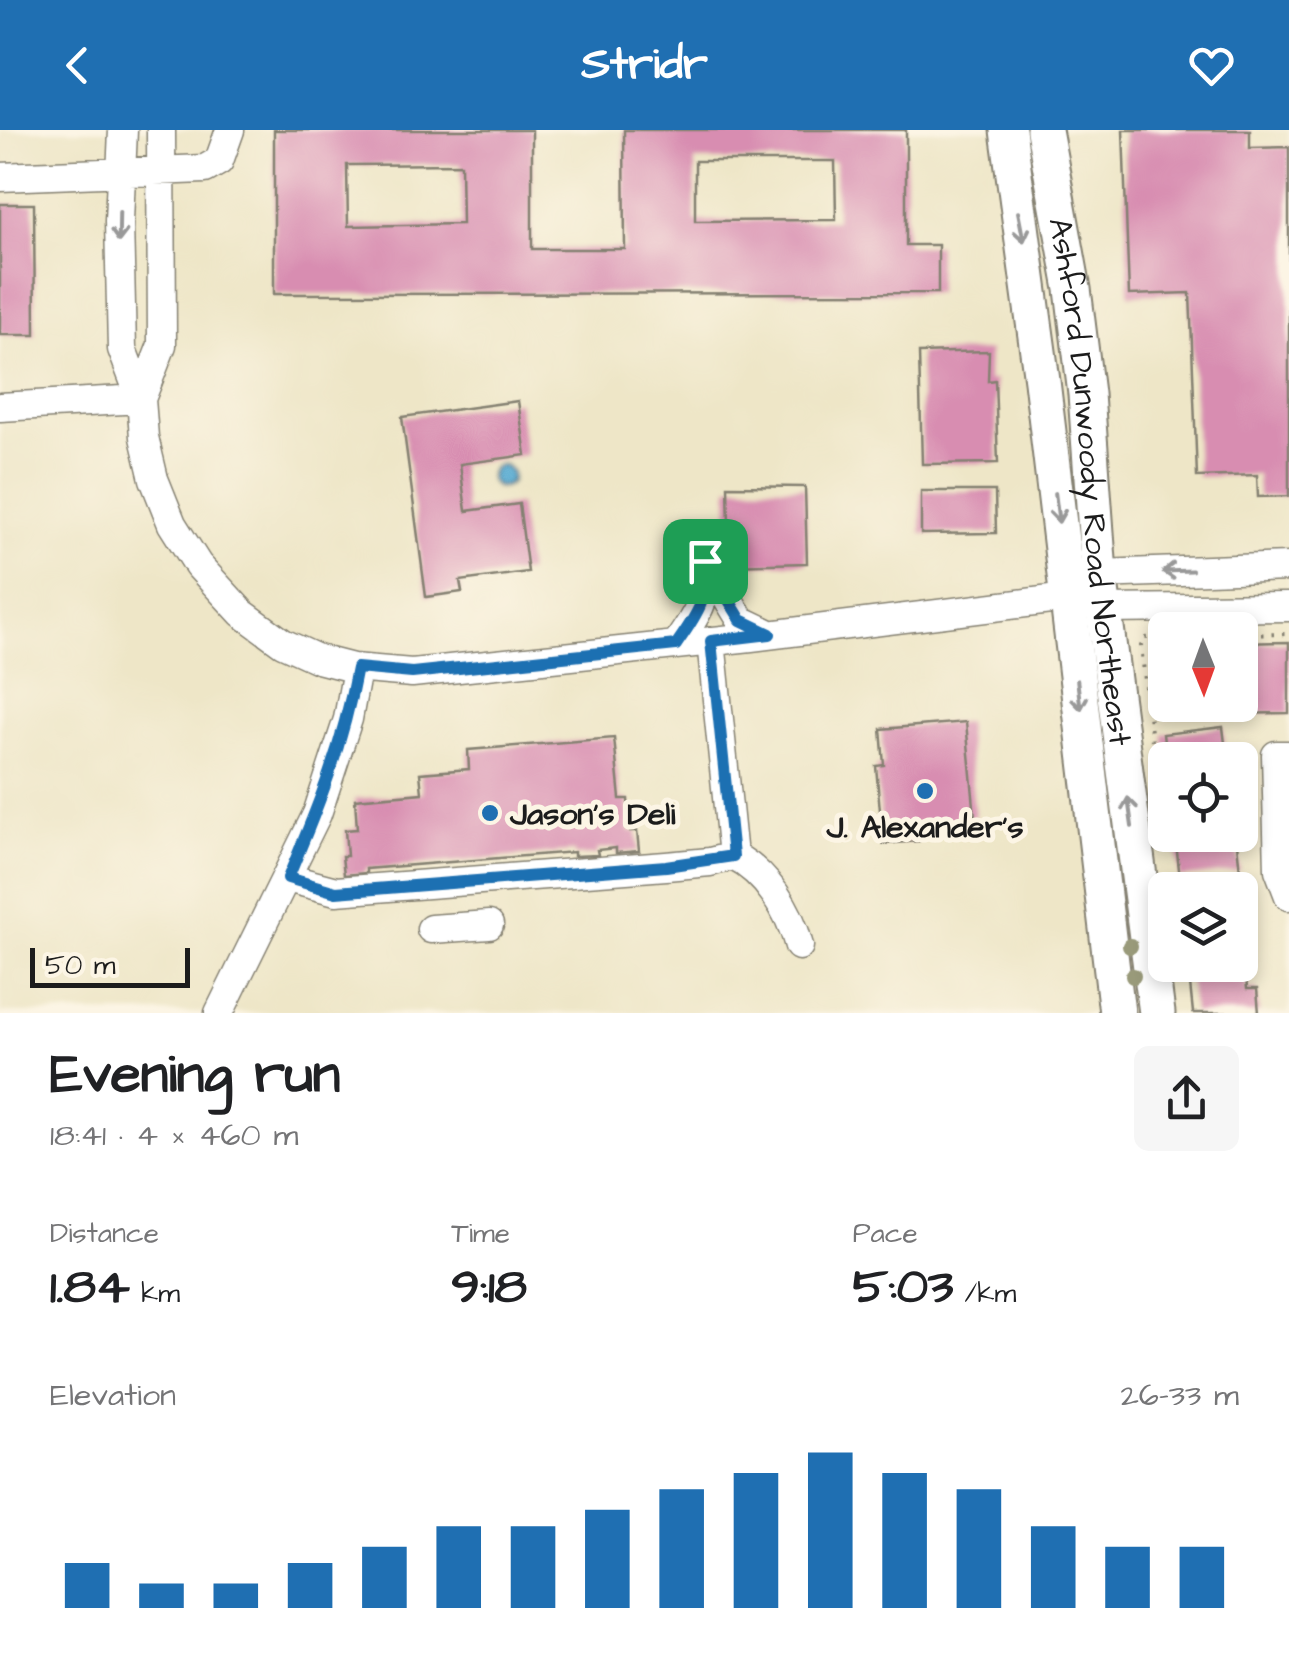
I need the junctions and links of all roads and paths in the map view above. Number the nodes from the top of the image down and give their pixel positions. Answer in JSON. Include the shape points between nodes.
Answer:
{"nodes":[{"id":1,"x":123,"y":130,"type":"edge"},
{"id":2,"x":161,"y":130,"type":"edge"},
{"id":3,"x":230,"y":130,"type":"edge"},
{"id":4,"x":1008,"y":130,"type":"edge"},
{"id":5,"x":1044,"y":130,"type":"edge"},
{"id":6,"x":161,"y":171,"type":"junction"},
{"id":7,"x":121,"y":172,"type":"junction"},
{"id":8,"x":0,"y":177,"type":"edge"},
{"id":9,"x":141,"y":399,"type":"junction"},
{"id":10,"x":0,"y":407,"type":"edge"},
{"id":11,"x":1289,"y":567,"type":"edge"},
{"id":12,"x":1099,"y":574,"type":"junction"},
{"id":13,"x":1068,"y":598,"type":"junction"},
{"id":14,"x":1289,"y":606,"type":"edge"},
{"id":15,"x":1106,"y":610,"type":"junction"},
{"id":16,"x":770,"y":634,"type":"junction"},
{"id":17,"x":1289,"y":634,"type":"edge"},
{"id":18,"x":1258,"y":635,"type":"edge"},
{"id":19,"x":1148,"y":638,"type":"edge"},
{"id":20,"x":711,"y":641,"type":"junction"},
{"id":21,"x":676,"y":645,"type":"junction"},
{"id":22,"x":357,"y":668,"type":"junction"},
{"id":23,"x":1148,"y":707,"type":"edge"},
{"id":24,"x":1289,"y":755,"type":"edge"},
{"id":25,"x":733,"y":856,"type":"junction"},
{"id":26,"x":288,"y":878,"type":"junction"},
{"id":27,"x":1289,"y":896,"type":"edge"},
{"id":28,"x":489,"y":925,"type":"dead end"},
{"id":29,"x":431,"y":929,"type":"dead end"},
{"id":30,"x":799,"y":946,"type":"dead end"},
{"id":31,"x":219,"y":1013,"type":"edge"},
{"id":32,"x":1117,"y":1013,"type":"edge"},
{"id":33,"x":1157,"y":1013,"type":"edge"}],
"edges":[{"from":1,"to":7,"type":"street"},
{"from":2,"to":6,"type":"street"},
{"from":3,"to":6,"type":"street","via":[[219,161],[205,169]]},
{"from":4,"to":13,"type":"main road","name":"Ashford Dunwoody Road Northeast","one_way":true},
{"from":5,"to":12,"type":"main road","name":"Ashford Dunwoody Road Northeast","via":[[1073,288]]},
{"from":6,"to":7,"type":"street"},
{"from":6,"to":9,"type":"street","via":[[162,346]]},
{"from":7,"to":8,"type":"street"},
{"from":7,"to":9,"type":"street","one_way":true,"via":[[122,349]]},
{"from":9,"to":10,"type":"street"},
{"from":9,"to":22,"type":"street","via":[[154,479],[198,565],[242,613],[283,642]]},
{"from":11,"to":12,"type":"street","one_way":true},
{"from":12,"to":13,"type":"street"},
{"from":12,"to":15,"type":"main road","name":"Ashford Dunwoody Road Northeast"},
{"from":13,"to":15,"type":"street"},
{"from":13,"to":16,"type":"street"},
{"from":13,"to":32,"type":"main road","name":"Ashford Dunwoody Road Northeast","one_way":true},
{"from":14,"to":15,"type":"street"},
{"from":33,"to":15,"type":"main road","name":"Ashford Dunwoody Road Northeast","one_way":true},
{"from":16,"to":20,"type":"street"},
{"from":16,"to":21,"type":"street","via":[[741,620],[705,561],[705,597]]},
{"from":17,"to":18,"type":"path"},
{"from":19,"to":23,"type":"path","via":[[1141,646]]},
{"from":20,"to":21,"type":"street"},
{"from":20,"to":25,"type":"street"},
{"from":21,"to":22,"type":"street","via":[[412,673]]},
{"from":22,"to":26,"type":"street","via":[[333,768]]},
{"from":24,"to":27,"type":"street","via":[[1276,756],[1280,870]]},
{"from":25,"to":26,"type":"street","via":[[336,892]]},
{"from":25,"to":30,"type":"street","via":[[770,887]]},
{"from":26,"to":31,"type":"street"},
{"from":28,"to":29,"type":"street"}]}
